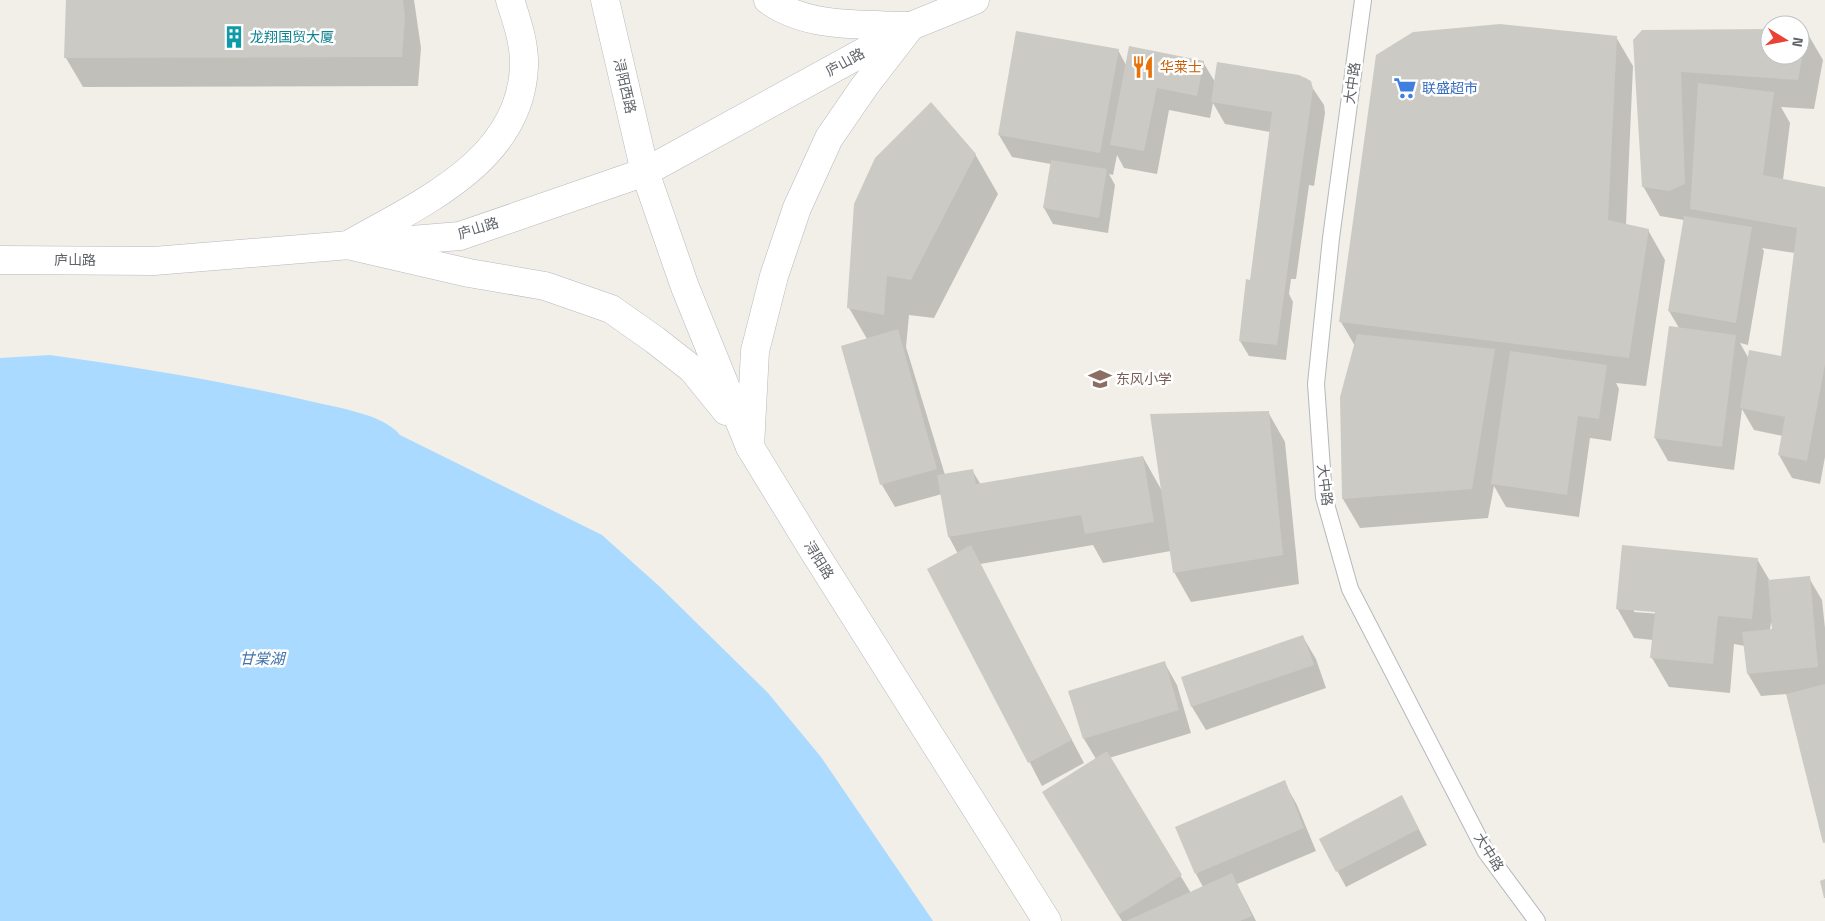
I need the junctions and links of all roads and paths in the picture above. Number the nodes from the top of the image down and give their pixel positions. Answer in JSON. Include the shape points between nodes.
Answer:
{"nodes":[{"id":1,"x":510,"y":0,"type":"edge"},
{"id":2,"x":604,"y":0,"type":"edge"},
{"id":3,"x":768,"y":0,"type":"edge"},
{"id":4,"x":976,"y":0,"type":"edge"},
{"id":5,"x":1363,"y":0,"type":"edge"},
{"id":6,"x":911,"y":26,"type":"junction"},
{"id":7,"x":644,"y":172,"type":"junction"},
{"id":8,"x":348,"y":245,"type":"junction"},
{"id":9,"x":0,"y":260,"type":"edge"},
{"id":10,"x":750,"y":447,"type":"junction"},
{"id":11,"x":1047,"y":921,"type":"edge"},
{"id":12,"x":1537,"y":921,"type":"edge"}],
"edges":[{"from":1,"to":8,"type":"main road","via":[[519,27],[524,66],[518,99],[505,128],[486,155],[464,175]]},
{"from":2,"to":7,"type":"main road","name":"浔阳西路"},
{"from":3,"to":6,"type":"main road","via":[[779,8],[804,17],[838,23]]},
{"from":4,"to":6,"type":"main road","name":"庐山路"},
{"from":5,"to":12,"type":"street","name":"大中路","via":[[1331,238],[1316,384],[1324,497],[1350,589],[1486,852]]},
{"from":6,"to":7,"type":"main road","name":"庐山路"},
{"from":6,"to":10,"type":"main road","via":[[829,138],[796,208],[755,351]]},
{"from":7,"to":8,"type":"main road","name":"庐山路","via":[[460,236]]},
{"from":7,"to":10,"type":"main road","name":"浔阳路","via":[[685,287]]},
{"from":8,"to":9,"type":"main road","name":"庐山路","via":[[154,260]]},
{"from":8,"to":10,"type":"main road","via":[[469,273],[545,286],[611,309],[692,369],[717,398]]},
{"from":10,"to":11,"type":"main road","name":"浔阳路"}]}
